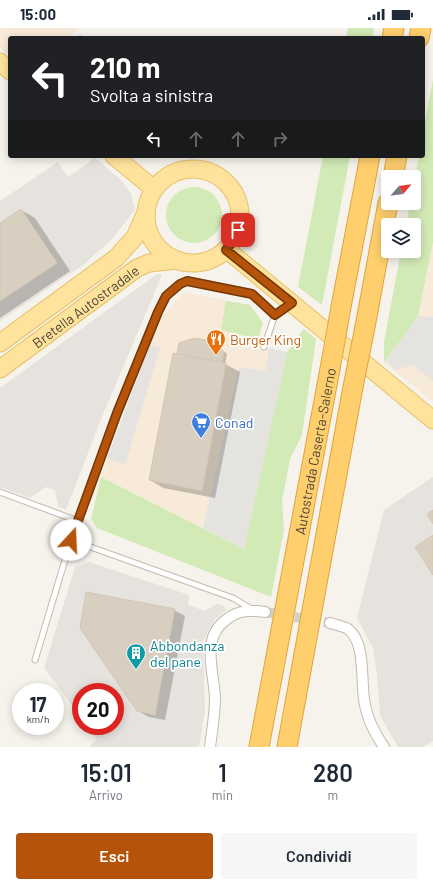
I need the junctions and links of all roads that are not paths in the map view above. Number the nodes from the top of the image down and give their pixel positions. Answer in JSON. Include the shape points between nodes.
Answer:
{"nodes":[{"id":1,"x":0,"y":62,"type":"edge"},
{"id":2,"x":8,"y":68,"type":"edge"},
{"id":3,"x":116,"y":158,"type":"edge"},
{"id":4,"x":370,"y":158,"type":"edge"},
{"id":5,"x":397,"y":158,"type":"edge"},
{"id":6,"x":394,"y":170,"type":"edge"},
{"id":7,"x":154,"y":189,"type":"junction"},
{"id":8,"x":387,"y":210,"type":"edge"},
{"id":9,"x":146,"y":212,"type":"junction"},
{"id":10,"x":226,"y":250,"type":"junction"},
{"id":11,"x":178,"y":260,"type":"junction"},
{"id":12,"x":292,"y":303,"type":"junction"},
{"id":13,"x":275,"y":315,"type":"junction"},
{"id":14,"x":0,"y":343,"type":"edge"},
{"id":15,"x":264,"y":348,"type":"dead end"},
{"id":16,"x":0,"y":369,"type":"edge"},
{"id":17,"x":433,"y":420,"type":"edge"},
{"id":18,"x":0,"y":492,"type":"edge"},
{"id":19,"x":78,"y":521,"type":"junction"},
{"id":20,"x":71,"y":540,"type":"junction"},
{"id":21,"x":253,"y":610,"type":"junction"},
{"id":22,"x":265,"y":612,"type":"tunnel mouth"},
{"id":23,"x":330,"y":623,"type":"tunnel mouth"},
{"id":24,"x":35,"y":660,"type":"dead end"},
{"id":25,"x":210,"y":747,"type":"edge"},
{"id":26,"x":259,"y":747,"type":"edge"},
{"id":27,"x":287,"y":747,"type":"edge"},
{"id":28,"x":384,"y":747,"type":"edge"}],
"edges":[{"from":1,"to":2,"type":"main road"},
{"from":3,"to":7,"type":"main road"},
{"from":4,"to":26,"type":"highway","name":"Autostrada Caserta-Salerno","bridge":true},
{"from":5,"to":6,"type":"highway"},
{"from":7,"to":9,"type":"main road"},
{"from":7,"to":10,"type":"main road","via":[[171,174],[192,168],[203,170],[223,180],[236,198],[240,214],[238,230]]},
{"from":8,"to":27,"type":"highway","name":"Autostrada Caserta-Salerno","bridge":true},
{"from":9,"to":11,"type":"main road","via":[[154,241],[160,249]]},
{"from":9,"to":14,"type":"main road","name":"Bretella Autostradale","via":[[135,237],[116,258]]},
{"from":10,"to":11,"type":"main road","via":[[208,260],[188,263]]},
{"from":10,"to":12,"type":"main road"},
{"from":11,"to":16,"type":"main road","name":"Bretella Autostradale","via":[[149,263],[137,268]]},
{"from":12,"to":13,"type":"lane"},
{"from":12,"to":17,"type":"main road"},
{"from":13,"to":15,"type":"lane"},
{"from":13,"to":19,"type":"lane","via":[[252,294],[187,281],[166,296],[117,413]]},
{"from":18,"to":19,"type":"lane"},
{"from":19,"to":20,"type":"lane"},
{"from":20,"to":21,"type":"lane","via":[[233,598]]},
{"from":20,"to":24,"type":"lane"},
{"from":21,"to":22,"type":"street"},
{"from":21,"to":25,"type":"street","via":[[229,617],[218,625],[212,635],[210,650],[215,699]]},
{"from":23,"to":28,"type":"street","via":[[348,630],[358,644],[365,706],[373,730]]}]}
